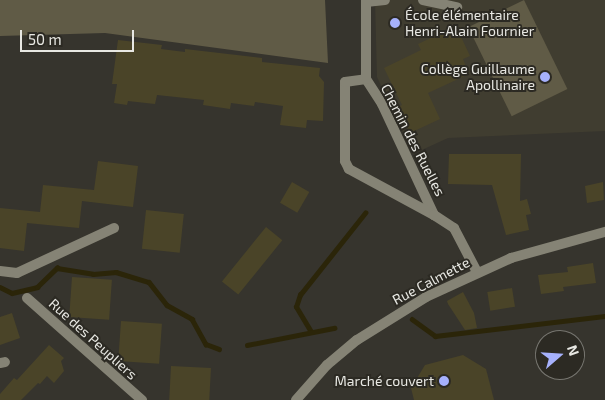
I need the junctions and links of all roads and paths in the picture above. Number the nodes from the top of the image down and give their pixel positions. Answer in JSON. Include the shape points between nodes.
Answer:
{"nodes":[{"id":1,"x":385,"y":0,"type":"edge"},
{"id":2,"x":423,"y":0,"type":"edge"},
{"id":3,"x":366,"y":1,"type":"edge"},
{"id":4,"x":457,"y":7,"type":"dead end"},
{"id":5,"x":366,"y":79,"type":"junction"},
{"id":6,"x":434,"y":215,"type":"junction"},
{"id":7,"x":114,"y":228,"type":"dead end"},
{"id":8,"x":605,"y":232,"type":"edge"},
{"id":9,"x":0,"y":271,"type":"edge"},
{"id":10,"x":477,"y":272,"type":"junction"},
{"id":11,"x":27,"y":298,"type":"dead end"},
{"id":12,"x":142,"y":400,"type":"edge"},
{"id":13,"x":296,"y":400,"type":"edge"}],
"edges":[{"from":1,"to":3,"type":"street","name":"Chemin des Ruelles"},
{"from":2,"to":4,"type":"street"},
{"from":3,"to":5,"type":"street","name":"Chemin des Ruelles"},
{"from":5,"to":6,"type":"street","name":"Chemin des Ruelles","via":[[382,104]]},
{"from":5,"to":6,"type":"street","name":"Chemin des Ruelles","via":[[345,82],[345,160],[349,169]]},
{"from":6,"to":10,"type":"street","name":"Chemin des Ruelles","via":[[454,228]]},
{"from":7,"to":9,"type":"street","via":[[17,273]]},
{"from":8,"to":10,"type":"street","name":"Rue Calmette","via":[[526,252]]},
{"from":10,"to":13,"type":"street","name":"Rue Calmette","via":[[357,340],[327,365]]},
{"from":11,"to":12,"type":"street","name":"Rue des Peupliers"}]}
